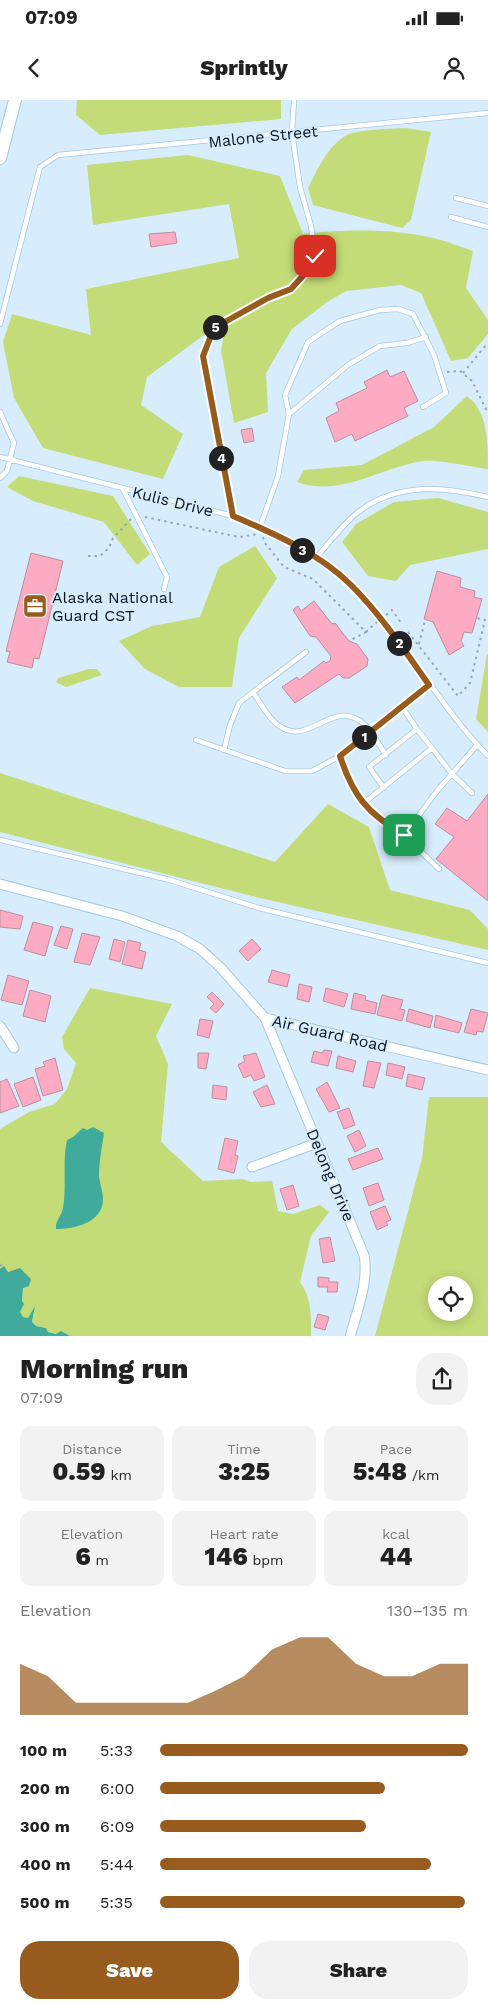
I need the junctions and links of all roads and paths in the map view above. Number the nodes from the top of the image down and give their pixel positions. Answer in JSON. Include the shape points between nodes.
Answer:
{"nodes":[{"id":1,"x":15,"y":100,"type":"edge"},
{"id":2,"x":294,"y":100,"type":"edge"},
{"id":3,"x":488,"y":113,"type":"edge"},
{"id":4,"x":292,"y":133,"type":"junction"},
{"id":5,"x":0,"y":158,"type":"edge"},
{"id":6,"x":456,"y":198,"type":"dead end"},
{"id":7,"x":488,"y":206,"type":"edge"},
{"id":8,"x":451,"y":217,"type":"dead end"},
{"id":9,"x":488,"y":227,"type":"edge"},
{"id":10,"x":0,"y":324,"type":"edge"},
{"id":11,"x":426,"y":337,"type":"junction"},
{"id":12,"x":488,"y":347,"type":"edge"},
{"id":13,"x":445,"y":372,"type":"dead end"},
{"id":14,"x":464,"y":373,"type":"junction"},
{"id":15,"x":423,"y":407,"type":"dead end"},
{"id":16,"x":0,"y":412,"type":"edge"},
{"id":17,"x":488,"y":413,"type":"edge"},
{"id":18,"x":289,"y":414,"type":"junction"},
{"id":19,"x":0,"y":457,"type":"edge"},
{"id":20,"x":10,"y":460,"type":"junction"},
{"id":21,"x":0,"y":478,"type":"edge"},
{"id":22,"x":123,"y":489,"type":"junction"},
{"id":23,"x":488,"y":497,"type":"edge"},
{"id":24,"x":233,"y":516,"type":"junction"},
{"id":25,"x":137,"y":518,"type":"junction"},
{"id":26,"x":260,"y":527,"type":"junction"},
{"id":27,"x":88,"y":556,"type":"dead end"},
{"id":28,"x":316,"y":558,"type":"junction"},
{"id":29,"x":164,"y":589,"type":"dead end"},
{"id":30,"x":386,"y":615,"type":"dead end"},
{"id":31,"x":477,"y":618,"type":"dead end"},
{"id":32,"x":425,"y":620,"type":"dead end"},
{"id":33,"x":377,"y":622,"type":"dead end"},
{"id":34,"x":402,"y":624,"type":"dead end"},
{"id":35,"x":366,"y":632,"type":"junction"},
{"id":36,"x":408,"y":632,"type":"dead end"},
{"id":37,"x":349,"y":641,"type":"dead end"},
{"id":38,"x":418,"y":644,"type":"junction"},
{"id":39,"x":306,"y":652,"type":"dead end"},
{"id":40,"x":429,"y":685,"type":"junction"},
{"id":41,"x":253,"y":692,"type":"junction"},
{"id":42,"x":402,"y":707,"type":"junction"},
{"id":43,"x":417,"y":729,"type":"junction"},
{"id":44,"x":370,"y":732,"type":"junction"},
{"id":45,"x":196,"y":740,"type":"dead end"},
{"id":46,"x":477,"y":745,"type":"junction"},
{"id":47,"x":432,"y":748,"type":"junction"},
{"id":48,"x":224,"y":750,"type":"junction"},
{"id":49,"x":386,"y":755,"type":"junction"},
{"id":50,"x":340,"y":756,"type":"junction"},
{"id":51,"x":488,"y":756,"type":"edge"},
{"id":52,"x":452,"y":774,"type":"junction"},
{"id":53,"x":384,"y":788,"type":"junction"},
{"id":54,"x":472,"y":793,"type":"dead end"},
{"id":55,"x":364,"y":803,"type":"junction"},
{"id":56,"x":404,"y":835,"type":"junction"},
{"id":57,"x":0,"y":840,"type":"edge"},
{"id":58,"x":439,"y":869,"type":"dead end"},
{"id":59,"x":0,"y":884,"type":"edge"},
{"id":60,"x":488,"y":963,"type":"edge"},
{"id":61,"x":266,"y":1018,"type":"junction"},
{"id":62,"x":0,"y":1026,"type":"edge"},
{"id":63,"x":14,"y":1048,"type":"dead end"},
{"id":64,"x":488,"y":1070,"type":"edge"},
{"id":65,"x":317,"y":1143,"type":"junction"},
{"id":66,"x":252,"y":1167,"type":"dead end"},
{"id":67,"x":0,"y":1264,"type":"edge"},
{"id":68,"x":2,"y":1268,"type":"dead end"},
{"id":69,"x":350,"y":1336,"type":"edge"}],
"edges":[{"from":1,"to":5,"type":"main road"},
{"from":2,"to":4,"type":"lane"},
{"from":3,"to":4,"type":"lane","name":"Malone Street"},
{"from":4,"to":10,"type":"lane","name":"Malone Street","via":[[58,155],[40,167]]},
{"from":4,"to":24,"type":"lane","via":[[315,256],[310,268],[291,289],[214,328],[203,356]]},
{"from":6,"to":7,"type":"lane"},
{"from":8,"to":9,"type":"lane"},
{"from":11,"to":15,"type":"lane","via":[[446,393]]},
{"from":11,"to":18,"type":"lane","via":[[380,346],[348,365]]},
{"from":11,"to":18,"type":"lane","via":[[413,314],[398,309],[380,310],[340,321],[308,342],[285,395]]},
{"from":12,"to":14,"type":"path","via":[[486,345]]},
{"from":13,"to":14,"type":"path"},
{"from":14,"to":17,"type":"path","via":[[472,381]]},
{"from":16,"to":20,"type":"lane","via":[[14,443]]},
{"from":18,"to":26,"type":"lane","via":[[278,476]]},
{"from":19,"to":20,"type":"lane","name":"Kulis Drive"},
{"from":20,"to":21,"type":"lane","via":[[7,472]]},
{"from":20,"to":22,"type":"lane","name":"Kulis Drive"},
{"from":22,"to":24,"type":"lane","name":"Kulis Drive"},
{"from":22,"to":25,"type":"lane"},
{"from":23,"to":28,"type":"lane","via":[[435,488],[384,496],[360,510]]},
{"from":24,"to":26,"type":"lane","name":"Kulis Drive"},
{"from":25,"to":27,"type":"path","via":[[130,519],[100,556]]},
{"from":25,"to":29,"type":"lane","via":[[167,576]]},
{"from":25,"to":35,"type":"path","via":[[144,516],[239,537],[263,534],[265,543],[284,567],[313,579]]},
{"from":26,"to":28,"type":"lane","name":"Kulis Drive"},
{"from":28,"to":40,"type":"lane","name":"Kulis Drive","via":[[350,584],[385,623]]},
{"from":30,"to":34,"type":"path","via":[[392,610]]},
{"from":31,"to":38,"type":"path","via":[[485,620],[480,645],[470,683],[458,696]]},
{"from":32,"to":38,"type":"path"},
{"from":33,"to":35,"type":"path"},
{"from":35,"to":37,"type":"path"},
{"from":36,"to":38,"type":"path"},
{"from":39,"to":41,"type":"lane"},
{"from":40,"to":42,"type":"lane"},
{"from":40,"to":46,"type":"lane","name":"Kulis Drive"},
{"from":41,"to":44,"type":"lane","via":[[277,725],[289,731],[302,732],[330,718],[345,716],[358,720]]},
{"from":41,"to":48,"type":"lane","via":[[239,703]]},
{"from":42,"to":43,"type":"lane"},
{"from":42,"to":44,"type":"lane"},
{"from":43,"to":47,"type":"lane"},
{"from":43,"to":49,"type":"lane"},
{"from":44,"to":49,"type":"lane"},
{"from":44,"to":50,"type":"lane"},
{"from":45,"to":48,"type":"lane"},
{"from":46,"to":51,"type":"lane","name":"Kulis Drive"},
{"from":46,"to":52,"type":"lane"},
{"from":47,"to":52,"type":"lane"},
{"from":47,"to":53,"type":"lane"},
{"from":48,"to":50,"type":"lane","via":[[285,771],[312,771]]},
{"from":49,"to":53,"type":"lane","via":[[369,766]]},
{"from":50,"to":55,"type":"lane","via":[[348,781]]},
{"from":52,"to":54,"type":"lane"},
{"from":52,"to":56,"type":"lane"},
{"from":53,"to":55,"type":"lane"},
{"from":55,"to":56,"type":"lane","via":[[379,820]]},
{"from":56,"to":58,"type":"lane"},
{"from":57,"to":60,"type":"lane","via":[[170,880],[259,908]]},
{"from":59,"to":61,"type":"street","name":"Air Guard Road","via":[[122,916],[177,936],[200,949],[220,967]]},
{"from":61,"to":64,"type":"street","name":"Air Guard Road"},
{"from":61,"to":65,"type":"street","name":"Delong Drive"},
{"from":62,"to":63,"type":"street"},
{"from":65,"to":66,"type":"street"},
{"from":65,"to":69,"type":"street","name":"Delong Drive","via":[[366,1266]]},
{"from":67,"to":68,"type":"path"}]}
